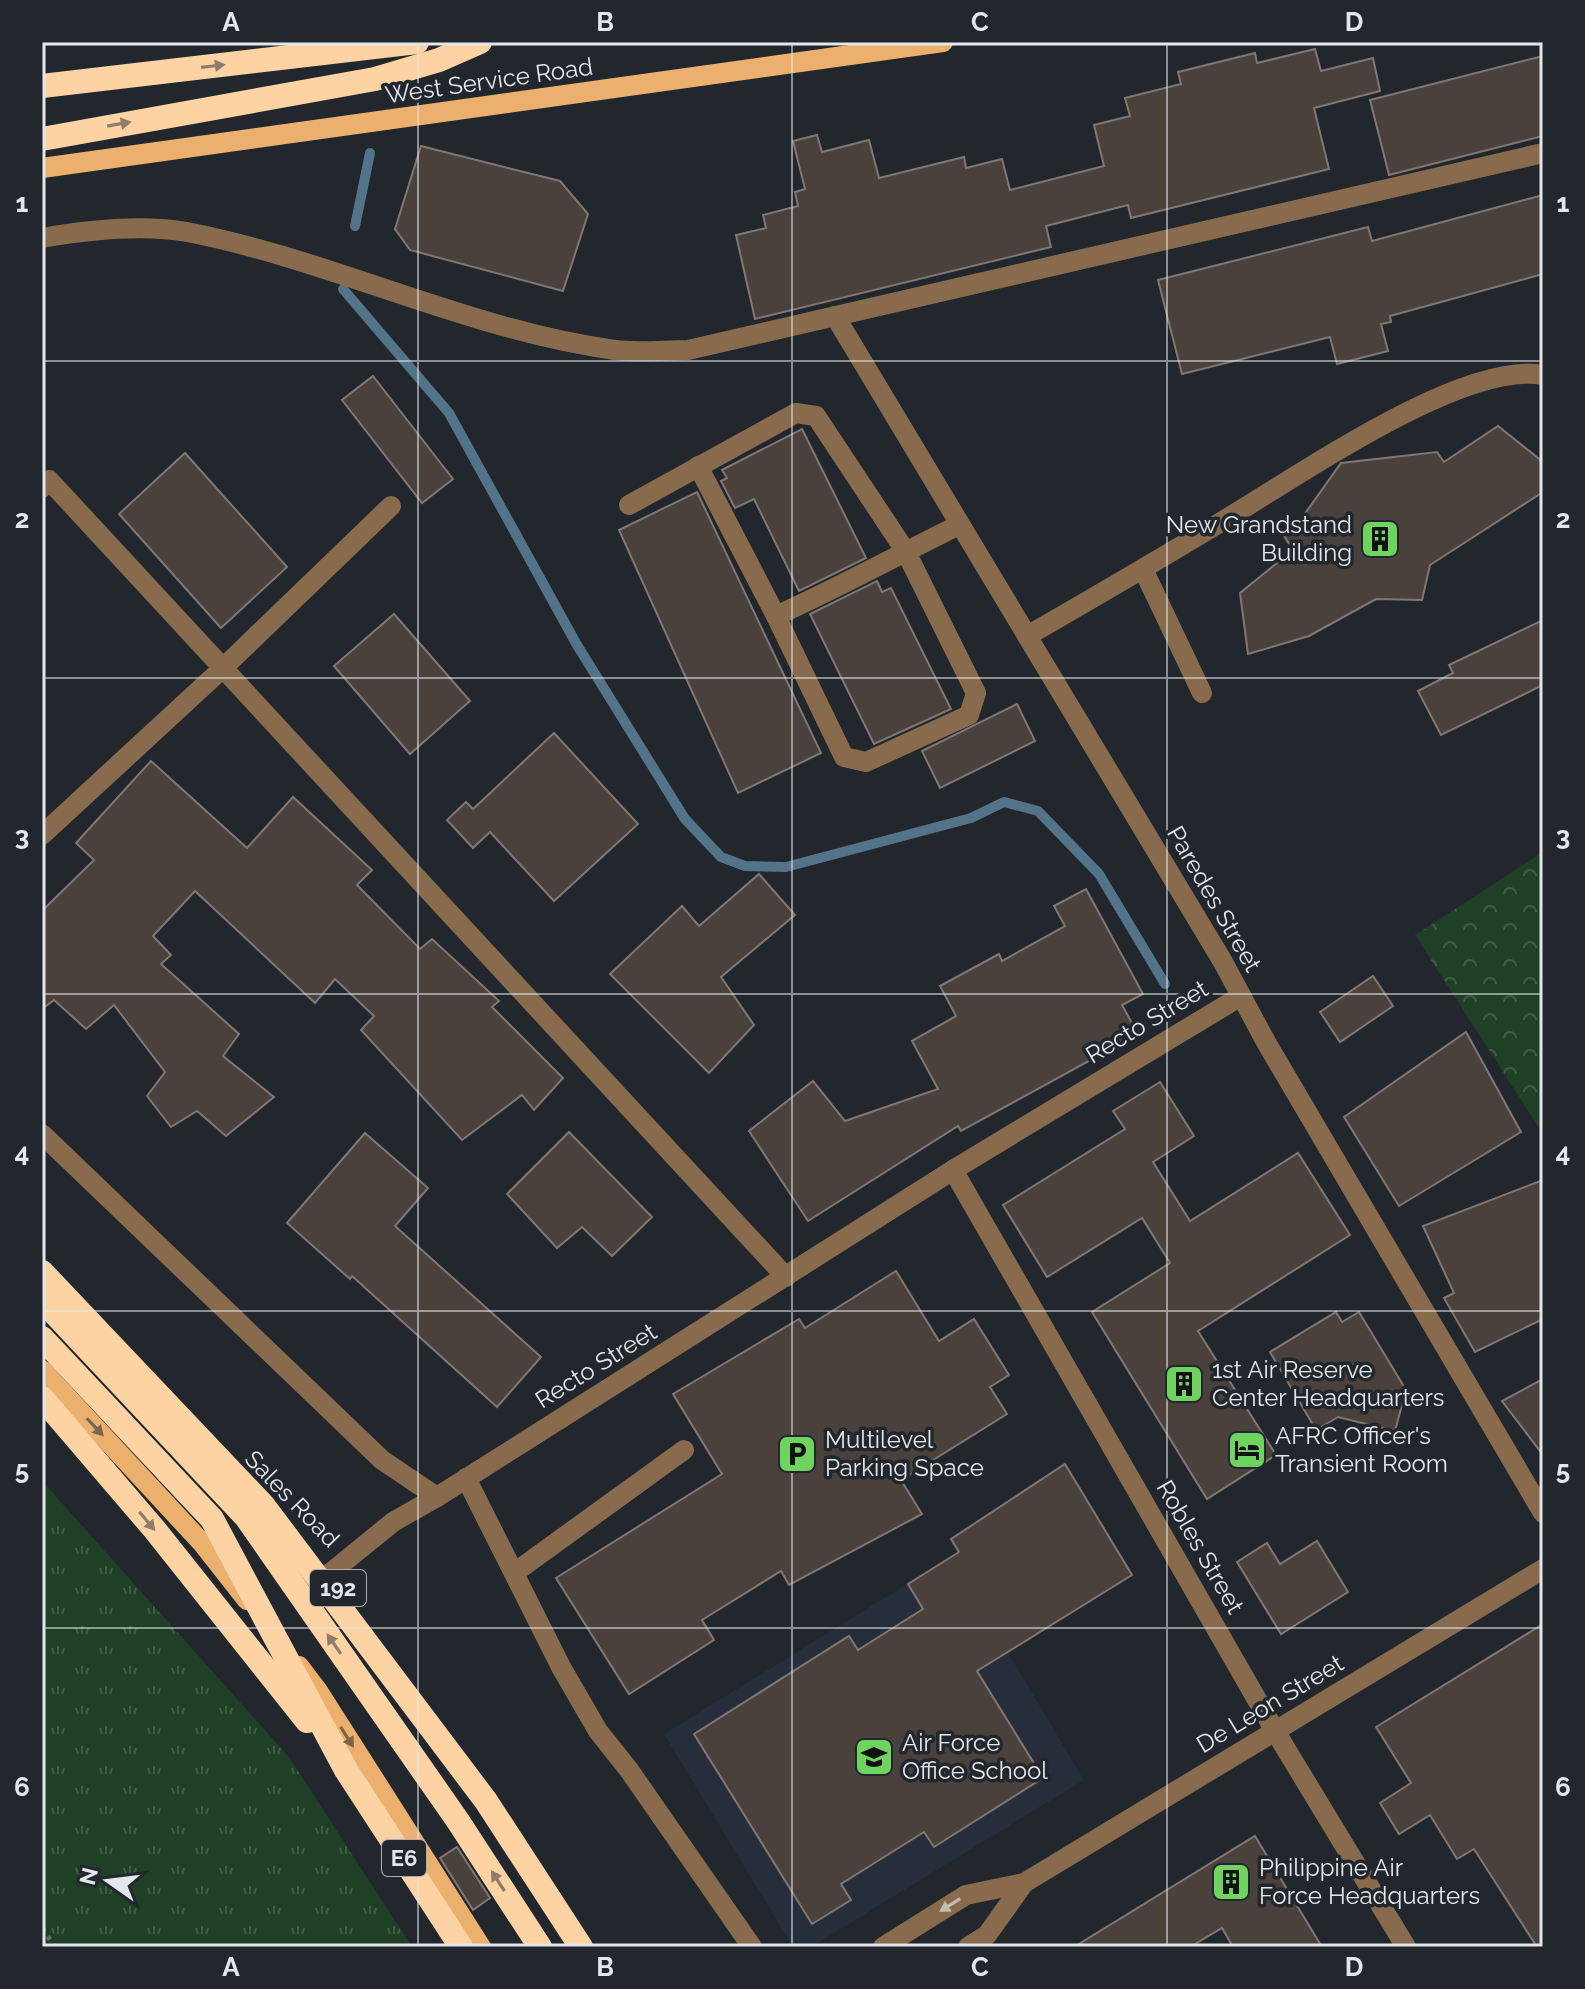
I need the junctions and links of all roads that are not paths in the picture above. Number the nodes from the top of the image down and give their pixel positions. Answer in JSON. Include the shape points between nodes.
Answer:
{"nodes":[{"id":1,"x":417,"y":42,"type":"edge"},
{"id":2,"x":480,"y":42,"type":"edge"},
{"id":3,"x":943,"y":42,"type":"edge"},
{"id":4,"x":42,"y":86,"type":"edge"},
{"id":5,"x":42,"y":139,"type":"edge"},
{"id":6,"x":1543,"y":153,"type":"edge"},
{"id":7,"x":42,"y":168,"type":"edge"},
{"id":8,"x":42,"y":238,"type":"edge"},
{"id":9,"x":835,"y":316,"type":"junction"},
{"id":10,"x":1543,"y":375,"type":"edge"},
{"id":11,"x":698,"y":466,"type":"junction"},
{"id":12,"x":42,"y":488,"type":"edge"},
{"id":13,"x":629,"y":505,"type":"dead end"},
{"id":14,"x":391,"y":506,"type":"dead end"},
{"id":15,"x":959,"y":525,"type":"junction"},
{"id":16,"x":906,"y":552,"type":"junction"},
{"id":17,"x":1143,"y":569,"type":"junction"},
{"id":18,"x":776,"y":616,"type":"junction"},
{"id":19,"x":1027,"y":636,"type":"junction"},
{"id":20,"x":223,"y":668,"type":"junction"},
{"id":21,"x":1202,"y":693,"type":"dead end"},
{"id":22,"x":42,"y":835,"type":"edge"},
{"id":23,"x":1241,"y":996,"type":"junction"},
{"id":24,"x":42,"y":1134,"type":"edge"},
{"id":25,"x":953,"y":1170,"type":"junction"},
{"id":26,"x":42,"y":1275,"type":"edge"},
{"id":27,"x":786,"y":1277,"type":"junction"},
{"id":28,"x":42,"y":1300,"type":"edge"},
{"id":29,"x":42,"y":1338,"type":"edge"},
{"id":30,"x":42,"y":1370,"type":"edge"},
{"id":31,"x":42,"y":1398,"type":"edge"},
{"id":32,"x":684,"y":1450,"type":"dead end"},
{"id":33,"x":466,"y":1478,"type":"junction"},
{"id":34,"x":437,"y":1497,"type":"junction"},
{"id":35,"x":1543,"y":1513,"type":"edge"},
{"id":36,"x":1543,"y":1569,"type":"edge"},
{"id":37,"x":514,"y":1573,"type":"junction"},
{"id":38,"x":328,"y":1575,"type":"junction"},
{"id":39,"x":1275,"y":1731,"type":"junction"},
{"id":40,"x":346,"y":1770,"type":"junction"},
{"id":41,"x":1024,"y":1883,"type":"junction"},
{"id":42,"x":461,"y":1947,"type":"edge"},
{"id":43,"x":481,"y":1947,"type":"edge"},
{"id":44,"x":540,"y":1947,"type":"edge"},
{"id":45,"x":573,"y":1947,"type":"edge"},
{"id":46,"x":581,"y":1947,"type":"edge"},
{"id":47,"x":752,"y":1947,"type":"edge"},
{"id":48,"x":883,"y":1947,"type":"edge"},
{"id":49,"x":968,"y":1947,"type":"edge"},
{"id":50,"x":1406,"y":1947,"type":"edge"}],
"edges":[{"from":4,"to":1,"type":"highway","one_way":true},
{"from":5,"to":2,"type":"highway","one_way":true,"via":[[375,79]]},
{"from":3,"to":7,"type":"main road","name":"West Service Road"},
{"from":6,"to":9,"type":"lane"},
{"from":8,"to":9,"type":"lane","via":[[91,229],[185,232],[517,329],[616,350],[688,350]]},
{"from":9,"to":15,"type":"lane","name":"Paredes Street"},
{"from":10,"to":17,"type":"lane","via":[[1526,373],[1473,385],[1405,413]]},
{"from":11,"to":13,"type":"lane"},
{"from":11,"to":16,"type":"lane","via":[[796,413],[816,416]]},
{"from":11,"to":18,"type":"lane"},
{"from":12,"to":20,"type":"lane","via":[[49,480]]},
{"from":14,"to":20,"type":"lane"},
{"from":15,"to":16,"type":"lane"},
{"from":15,"to":19,"type":"lane","name":"Paredes Street"},
{"from":16,"to":18,"type":"lane"},
{"from":16,"to":18,"type":"lane","via":[[976,693],[969,715],[866,762],[844,757]]},
{"from":17,"to":19,"type":"lane"},
{"from":17,"to":21,"type":"lane"},
{"from":19,"to":23,"type":"lane","name":"Paredes Street"},
{"from":20,"to":22,"type":"lane"},
{"from":20,"to":27,"type":"lane"},
{"from":23,"to":25,"type":"lane","name":"Recto Street"},
{"from":23,"to":35,"type":"lane","name":"Paredes Street"},
{"from":24,"to":34,"type":"lane","via":[[382,1460]]},
{"from":25,"to":27,"type":"lane","name":"Recto Street"},
{"from":25,"to":39,"type":"lane","name":"Robles Street"},
{"from":26,"to":38,"type":"main road","name":"Sales Road","number":"192"},
{"from":26,"to":46,"type":"highway","via":[[263,1505],[486,1801]]},
{"from":27,"to":33,"type":"lane","name":"Recto Street"},
{"from":44,"to":28,"type":"highway","one_way":true,"via":[[246,1517]]},
{"from":29,"to":40,"type":"highway","via":[[212,1519]]},
{"from":30,"to":43,"type":"main road","one_way":true,"via":[[203,1544],[318,1691]]},
{"from":31,"to":40,"type":"highway","one_way":true},
{"from":32,"to":37,"type":"lane"},
{"from":33,"to":34,"type":"lane","name":"Recto Street"},
{"from":33,"to":37,"type":"lane"},
{"from":34,"to":38,"type":"lane","name":"Recto Street","via":[[393,1522]]},
{"from":36,"to":39,"type":"lane","name":"De Leon Street"},
{"from":37,"to":47,"type":"lane","via":[[598,1731]]},
{"from":38,"to":45,"type":"main road","name":"Sales Road","number":"192","via":[[380,1642]]},
{"from":39,"to":41,"type":"lane","name":"De Leon Street"},
{"from":39,"to":50,"type":"lane","name":"Robles Street"},
{"from":40,"to":42,"type":"highway","number":"E6"},
{"from":41,"to":48,"type":"lane","name":"De Leon Street","one_way":true,"via":[[966,1895]]},
{"from":41,"to":49,"type":"lane","name":"De Leon Street","via":[[987,1935]]}]}
